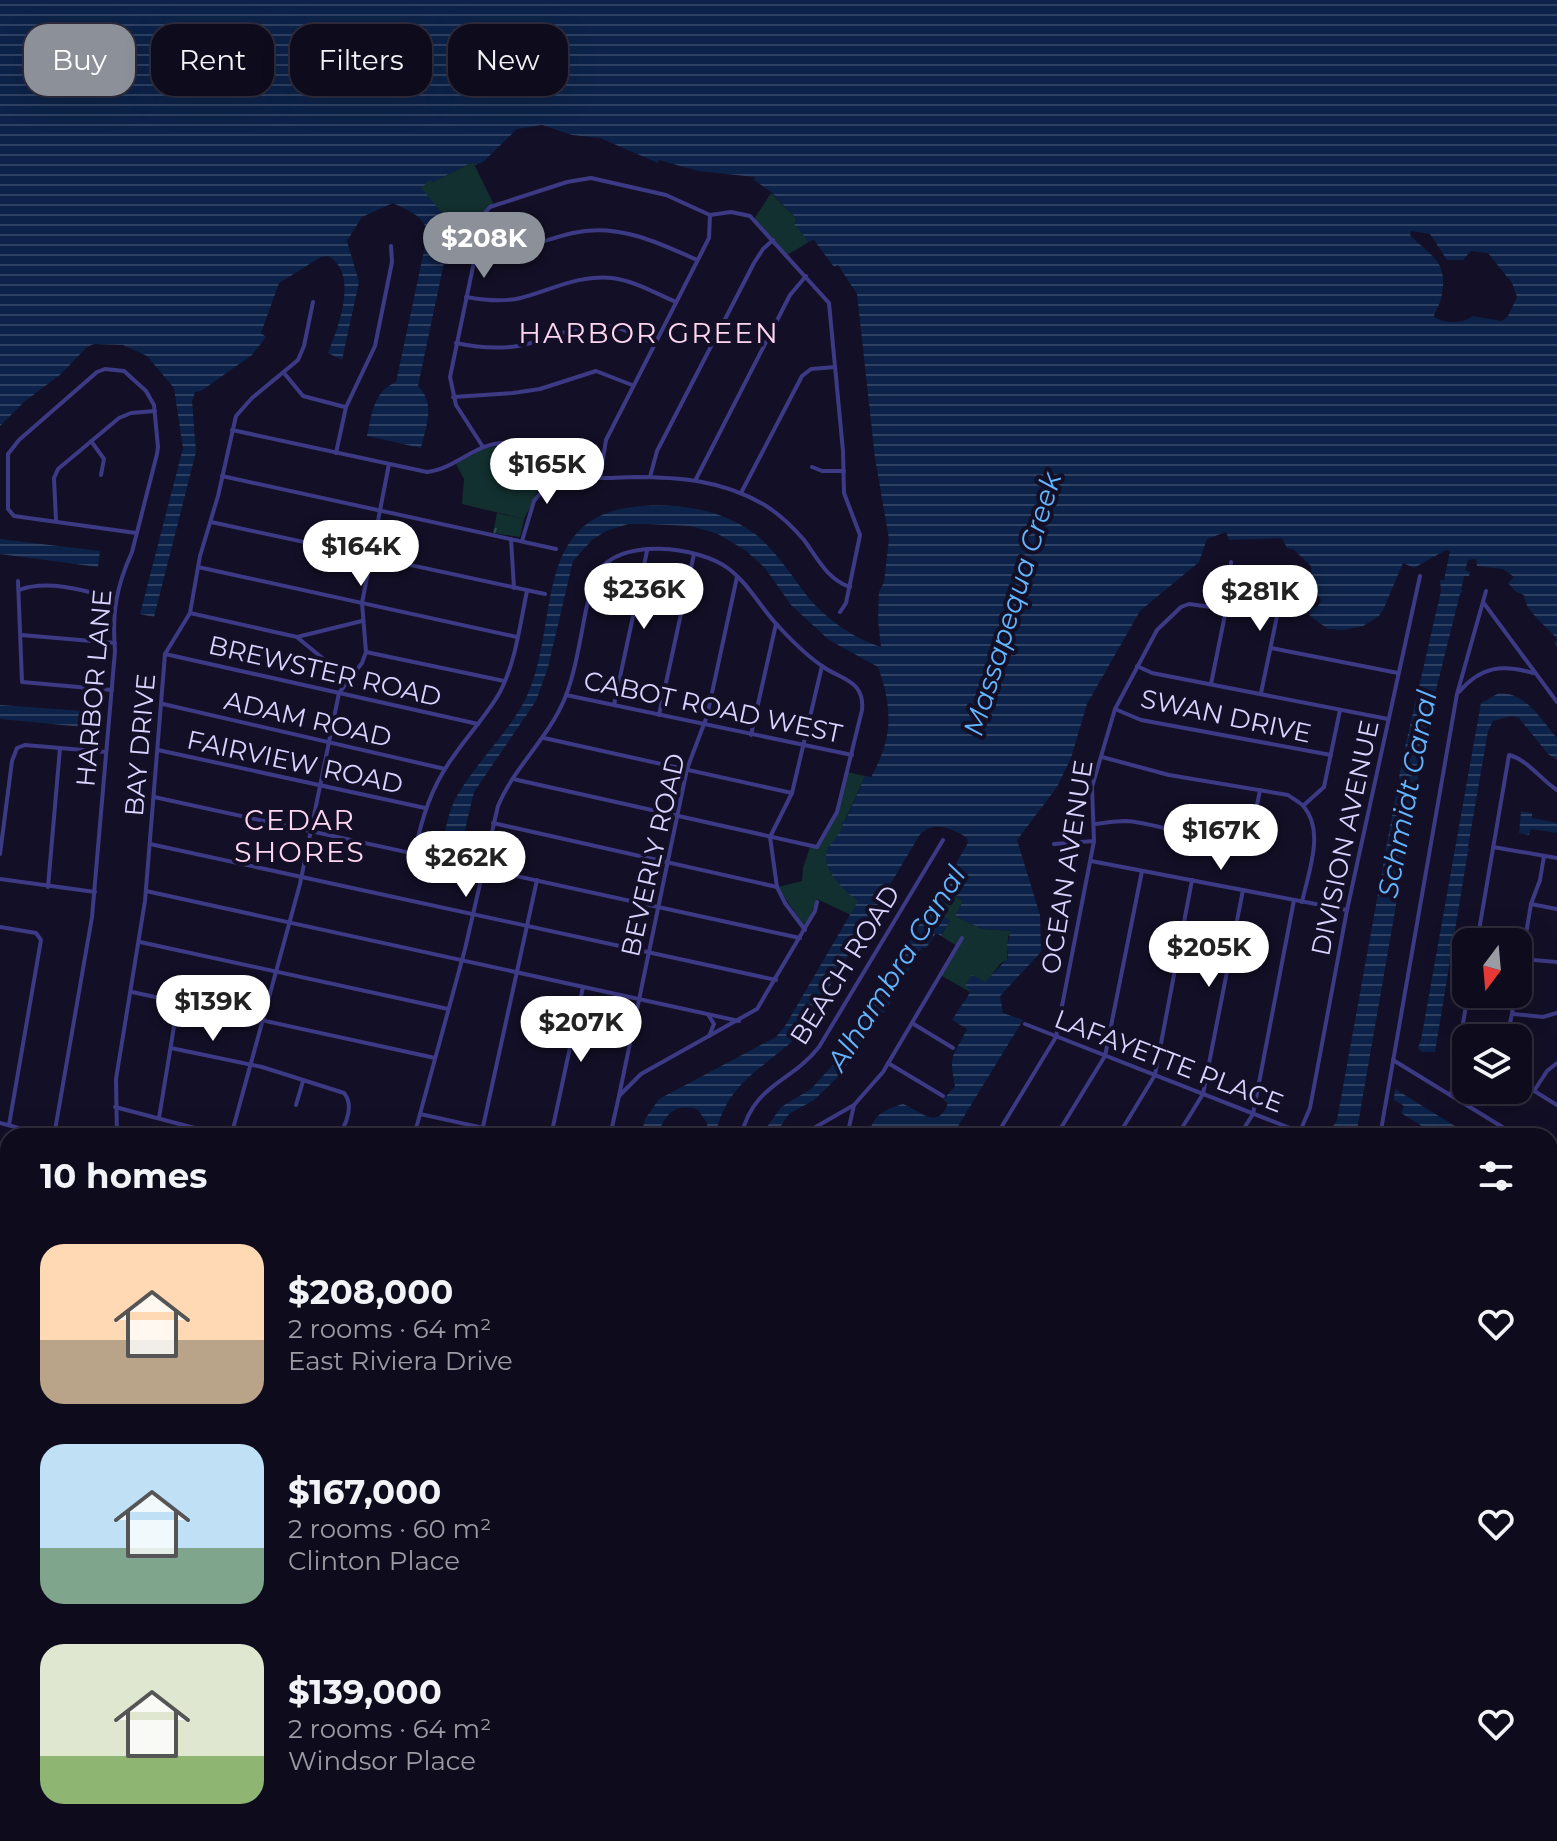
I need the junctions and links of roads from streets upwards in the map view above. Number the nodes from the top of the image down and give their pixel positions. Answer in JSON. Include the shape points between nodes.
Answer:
{"nodes":[{"id":1,"x":710,"y":215,"type":"junction"},
{"id":2,"x":773,"y":240,"type":"junction"},
{"id":3,"x":391,"y":246,"type":"dead end"},
{"id":4,"x":476,"y":252,"type":"junction"},
{"id":5,"x":697,"y":260,"type":"junction"},
{"id":6,"x":806,"y":276,"type":"junction"},
{"id":7,"x":466,"y":297,"type":"junction"},
{"id":8,"x":313,"y":302,"type":"dead end"},
{"id":9,"x":676,"y":302,"type":"junction"},
{"id":10,"x":456,"y":343,"type":"junction"},
{"id":11,"x":654,"y":344,"type":"junction"},
{"id":12,"x":835,"y":367,"type":"junction"},
{"id":13,"x":284,"y":373,"type":"junction"},
{"id":14,"x":633,"y":385,"type":"junction"},
{"id":15,"x":453,"y":397,"type":"junction"},
{"id":16,"x":346,"y":407,"type":"junction"},
{"id":17,"x":155,"y":411,"type":"junction"},
{"id":18,"x":232,"y":430,"type":"junction"},
{"id":19,"x":91,"y":441,"type":"junction"},
{"id":20,"x":483,"y":447,"type":"junction"},
{"id":21,"x":336,"y":453,"type":"junction"},
{"id":22,"x":389,"y":464,"type":"junction"},
{"id":23,"x":563,"y":466,"type":"junction"},
{"id":24,"x":812,"y":467,"type":"dead end"},
{"id":25,"x":844,"y":471,"type":"junction"},
{"id":26,"x":101,"y":475,"type":"dead end"},
{"id":27,"x":222,"y":476,"type":"junction"},
{"id":28,"x":650,"y":477,"type":"junction"},
{"id":29,"x":600,"y":478,"type":"junction"},
{"id":30,"x":696,"y":479,"type":"junction"},
{"id":31,"x":741,"y":493,"type":"junction"},
{"id":32,"x":379,"y":510,"type":"junction"},
{"id":33,"x":56,"y":521,"type":"junction"},
{"id":34,"x":211,"y":522,"type":"junction"},
{"id":35,"x":136,"y":533,"type":"junction"},
{"id":36,"x":511,"y":539,"type":"junction"},
{"id":37,"x":522,"y":541,"type":"junction"},
{"id":38,"x":556,"y":549,"type":"dead end"},
{"id":39,"x":647,"y":550,"type":"junction"},
{"id":40,"x":694,"y":554,"type":"junction"},
{"id":41,"x":370,"y":557,"type":"junction"},
{"id":42,"x":1231,"y":562,"type":"dead end"},
{"id":43,"x":198,"y":567,"type":"junction"},
{"id":44,"x":1420,"y":576,"type":"dead end"},
{"id":45,"x":737,"y":577,"type":"junction"},
{"id":46,"x":1285,"y":578,"type":"dead end"},
{"id":47,"x":18,"y":581,"type":"dead end"},
{"id":48,"x":850,"y":587,"type":"junction"},
{"id":49,"x":514,"y":588,"type":"junction"},
{"id":50,"x":19,"y":590,"type":"junction"},
{"id":51,"x":527,"y":591,"type":"junction"},
{"id":52,"x":1486,"y":591,"type":"dead end"},
{"id":53,"x":545,"y":594,"type":"dead end"},
{"id":54,"x":116,"y":599,"type":"junction"},
{"id":55,"x":1483,"y":602,"type":"junction"},
{"id":56,"x":362,"y":603,"type":"junction"},
{"id":57,"x":1226,"y":609,"type":"junction"},
{"id":58,"x":840,"y":612,"type":"dead end"},
{"id":59,"x":190,"y":613,"type":"junction"},
{"id":60,"x":362,"y":621,"type":"junction"},
{"id":61,"x":776,"y":624,"type":"junction"},
{"id":62,"x":21,"y":635,"type":"junction"},
{"id":63,"x":297,"y":637,"type":"junction"},
{"id":64,"x":517,"y":637,"type":"junction"},
{"id":65,"x":115,"y":643,"type":"junction"},
{"id":66,"x":1271,"y":648,"type":"junction"},
{"id":67,"x":366,"y":652,"type":"junction"},
{"id":68,"x":165,"y":654,"type":"junction"},
{"id":69,"x":822,"y":666,"type":"junction"},
{"id":70,"x":1137,"y":666,"type":"junction"},
{"id":71,"x":1398,"y":673,"type":"junction"},
{"id":72,"x":1536,"y":674,"type":"junction"},
{"id":73,"x":349,"y":680,"type":"junction"},
{"id":74,"x":504,"y":681,"type":"junction"},
{"id":75,"x":1211,"y":684,"type":"junction"},
{"id":76,"x":112,"y":690,"type":"junction"},
{"id":77,"x":339,"y":693,"type":"junction"},
{"id":78,"x":1261,"y":694,"type":"junction"},
{"id":79,"x":1457,"y":694,"type":"junction"},
{"id":80,"x":566,"y":695,"type":"junction"},
{"id":81,"x":1557,"y":702,"type":"edge"},
{"id":82,"x":162,"y":704,"type":"junction"},
{"id":83,"x":614,"y":705,"type":"junction"},
{"id":84,"x":1115,"y":709,"type":"junction"},
{"id":85,"x":1340,"y":710,"type":"junction"},
{"id":86,"x":659,"y":715,"type":"junction"},
{"id":87,"x":1388,"y":719,"type":"junction"},
{"id":88,"x":478,"y":724,"type":"junction"},
{"id":89,"x":704,"y":725,"type":"junction"},
{"id":90,"x":751,"y":735,"type":"junction"},
{"id":91,"x":544,"y":738,"type":"junction"},
{"id":92,"x":329,"y":742,"type":"junction"},
{"id":93,"x":804,"y":745,"type":"junction"},
{"id":94,"x":60,"y":748,"type":"junction"},
{"id":95,"x":158,"y":750,"type":"junction"},
{"id":96,"x":106,"y":752,"type":"junction"},
{"id":97,"x":852,"y":755,"type":"junction"},
{"id":98,"x":1331,"y":755,"type":"junction"},
{"id":99,"x":1102,"y":757,"type":"junction"},
{"id":100,"x":445,"y":769,"type":"junction"},
{"id":101,"x":687,"y":769,"type":"junction"},
{"id":102,"x":513,"y":779,"type":"junction"},
{"id":103,"x":319,"y":785,"type":"junction"},
{"id":104,"x":1260,"y":790,"type":"junction"},
{"id":105,"x":1557,"y":790,"type":"edge"},
{"id":106,"x":792,"y":793,"type":"junction"},
{"id":107,"x":154,"y":797,"type":"junction"},
{"id":108,"x":1304,"y":806,"type":"junction"},
{"id":109,"x":425,"y":808,"type":"junction"},
{"id":110,"x":677,"y":816,"type":"junction"},
{"id":111,"x":493,"y":823,"type":"junction"},
{"id":112,"x":1093,"y":824,"type":"junction"},
{"id":113,"x":1245,"y":828,"type":"junction"},
{"id":114,"x":310,"y":831,"type":"junction"},
{"id":115,"x":770,"y":837,"type":"junction"},
{"id":116,"x":943,"y":840,"type":"dead end"},
{"id":117,"x":1094,"y":841,"type":"junction"},
{"id":118,"x":150,"y":844,"type":"junction"},
{"id":119,"x":1054,"y":844,"type":"dead end"},
{"id":120,"x":1260,"y":845,"type":"dead end"},
{"id":121,"x":1493,"y":847,"type":"junction"},
{"id":122,"x":0,"y":854,"type":"edge"},
{"id":123,"x":414,"y":854,"type":"junction"},
{"id":124,"x":1544,"y":856,"type":"junction"},
{"id":125,"x":1557,"y":858,"type":"edge"},
{"id":126,"x":668,"y":861,"type":"junction"},
{"id":127,"x":1091,"y":861,"type":"junction"},
{"id":128,"x":483,"y":869,"type":"junction"},
{"id":129,"x":1142,"y":871,"type":"junction"},
{"id":130,"x":301,"y":877,"type":"junction"},
{"id":131,"x":0,"y":879,"type":"edge"},
{"id":132,"x":537,"y":880,"type":"junction"},
{"id":133,"x":1192,"y":880,"type":"junction"},
{"id":134,"x":48,"y":887,"type":"junction"},
{"id":135,"x":777,"y":887,"type":"junction"},
{"id":136,"x":1243,"y":890,"type":"junction"},
{"id":137,"x":146,"y":891,"type":"junction"},
{"id":138,"x":95,"y":892,"type":"junction"},
{"id":139,"x":1294,"y":900,"type":"junction"},
{"id":140,"x":817,"y":902,"type":"dead end"},
{"id":141,"x":1302,"y":902,"type":"junction"},
{"id":142,"x":1531,"y":904,"type":"junction"},
{"id":143,"x":658,"y":907,"type":"junction"},
{"id":144,"x":1557,"y":909,"type":"edge"},
{"id":145,"x":1347,"y":910,"type":"junction"},
{"id":146,"x":473,"y":914,"type":"junction"},
{"id":147,"x":289,"y":922,"type":"junction"},
{"id":148,"x":527,"y":926,"type":"junction"},
{"id":149,"x":0,"y":927,"type":"edge"},
{"id":150,"x":1479,"y":928,"type":"edge"},
{"id":151,"x":1527,"y":928,"type":"edge"},
{"id":152,"x":805,"y":930,"type":"junction"},
{"id":153,"x":800,"y":938,"type":"junction"},
{"id":154,"x":962,"y":938,"type":"dead end"},
{"id":155,"x":140,"y":942,"type":"junction"},
{"id":156,"x":649,"y":953,"type":"junction"},
{"id":157,"x":462,"y":960,"type":"junction"},
{"id":158,"x":1532,"y":960,"type":"edge"},
{"id":159,"x":1557,"y":962,"type":"edge"},
{"id":160,"x":276,"y":971,"type":"junction"},
{"id":161,"x":517,"y":972,"type":"junction"},
{"id":162,"x":776,"y":980,"type":"junction"},
{"id":163,"x":583,"y":987,"type":"junction"},
{"id":164,"x":131,"y":991,"type":"junction"},
{"id":165,"x":639,"y":999,"type":"junction"},
{"id":166,"x":178,"y":1002,"type":"junction"},
{"id":167,"x":1514,"y":1008,"type":"edge"},
{"id":168,"x":448,"y":1009,"type":"junction"},
{"id":169,"x":1557,"y":1013,"type":"edge"},
{"id":170,"x":707,"y":1014,"type":"junction"},
{"id":171,"x":1513,"y":1014,"type":"junction"},
{"id":172,"x":263,"y":1020,"type":"junction"},
{"id":173,"x":739,"y":1021,"type":"junction"},
{"id":174,"x":912,"y":1023,"type":"junction"},
{"id":175,"x":1025,"y":1024,"type":"dead end"},
{"id":176,"x":1510,"y":1024,"type":"edge"},
{"id":177,"x":709,"y":1036,"type":"junction"},
{"id":178,"x":1056,"y":1037,"type":"junction"},
{"id":179,"x":171,"y":1048,"type":"junction"},
{"id":180,"x":953,"y":1048,"type":"dead end"},
{"id":181,"x":1105,"y":1056,"type":"junction"},
{"id":182,"x":435,"y":1058,"type":"junction"},
{"id":183,"x":1393,"y":1060,"type":"junction"},
{"id":184,"x":888,"y":1063,"type":"junction"},
{"id":185,"x":1557,"y":1063,"type":"edge"},
{"id":186,"x":250,"y":1065,"type":"junction"},
{"id":187,"x":625,"y":1066,"type":"junction"},
{"id":188,"x":641,"y":1074,"type":"junction"},
{"id":189,"x":1155,"y":1075,"type":"junction"},
{"id":190,"x":303,"y":1081,"type":"junction"},
{"id":191,"x":1452,"y":1088,"type":"edge"},
{"id":192,"x":1534,"y":1091,"type":"joint"},
{"id":193,"x":1203,"y":1094,"type":"junction"},
{"id":194,"x":1451,"y":1094,"type":"junction"},
{"id":195,"x":619,"y":1096,"type":"junction"},
{"id":196,"x":943,"y":1096,"type":"dead end"},
{"id":197,"x":296,"y":1105,"type":"dead end"},
{"id":198,"x":854,"y":1105,"type":"junction"},
{"id":199,"x":1557,"y":1105,"type":"edge"},
{"id":200,"x":115,"y":1107,"type":"junction"},
{"id":201,"x":420,"y":1114,"type":"junction"},
{"id":202,"x":1253,"y":1114,"type":"junction"},
{"id":203,"x":159,"y":1118,"type":"junction"},
{"id":204,"x":0,"y":1123,"type":"edge"},
{"id":205,"x":9,"y":1125,"type":"junction"},
{"id":206,"x":20,"y":1128,"type":"edge"},
{"id":207,"x":55,"y":1128,"type":"edge"},
{"id":208,"x":116,"y":1128,"type":"edge"},
{"id":209,"x":197,"y":1128,"type":"edge"},
{"id":210,"x":230,"y":1128,"type":"edge"},
{"id":211,"x":342,"y":1128,"type":"edge"},
{"id":212,"x":416,"y":1128,"type":"edge"},
{"id":213,"x":483,"y":1128,"type":"joint"},
{"id":214,"x":553,"y":1128,"type":"edge"},
{"id":215,"x":612,"y":1128,"type":"edge"},
{"id":216,"x":743,"y":1128,"type":"edge"},
{"id":217,"x":814,"y":1128,"type":"edge"},
{"id":218,"x":849,"y":1128,"type":"edge"},
{"id":219,"x":1001,"y":1128,"type":"edge"},
{"id":220,"x":1061,"y":1128,"type":"edge"},
{"id":221,"x":1123,"y":1128,"type":"edge"},
{"id":222,"x":1182,"y":1128,"type":"edge"},
{"id":223,"x":1244,"y":1128,"type":"edge"},
{"id":224,"x":1285,"y":1128,"type":"edge"},
{"id":225,"x":1302,"y":1128,"type":"edge"},
{"id":226,"x":1382,"y":1128,"type":"edge"},
{"id":227,"x":1504,"y":1128,"type":"edge"}],
"edges":[{"from":1,"to":2,"type":"street","via":[[750,216]]},
{"from":1,"to":4,"type":"street","via":[[666,195],[591,178],[490,207]]},
{"from":1,"to":5,"type":"street","via":[[709,238]]},
{"from":2,"to":6,"type":"street"},
{"from":2,"to":28,"type":"street","via":[[747,276],[657,451]]},
{"from":3,"to":16,"type":"street","via":[[375,346]]},
{"from":4,"to":5,"type":"street","via":[[505,253],[575,232],[612,231],[657,241]]},
{"from":4,"to":7,"type":"street"},
{"from":5,"to":9,"type":"street"},
{"from":6,"to":12,"type":"street","via":[[829,303]]},
{"from":6,"to":30,"type":"street","via":[[790,295]]},
{"from":7,"to":9,"type":"street","via":[[515,299],[577,279],[610,278]]},
{"from":7,"to":10,"type":"street"},
{"from":8,"to":13,"type":"street","name":"BAY DRIVE","via":[[301,355]]},
{"from":9,"to":11,"type":"street"},
{"from":10,"to":11,"type":"street","via":[[518,346],[606,325]]},
{"from":10,"to":15,"type":"street","via":[[450,371]]},
{"from":11,"to":14,"type":"street"},
{"from":12,"to":25,"type":"street"},
{"from":12,"to":31,"type":"street","via":[[811,369],[802,376]]},
{"from":13,"to":16,"type":"street","via":[[303,396]]},
{"from":13,"to":18,"type":"street","name":"BAY DRIVE","via":[[243,405]]},
{"from":14,"to":15,"type":"street","via":[[596,371],[540,389]]},
{"from":14,"to":29,"type":"street","via":[[606,440]]},
{"from":15,"to":20,"type":"street"},
{"from":16,"to":21,"type":"street"},
{"from":17,"to":19,"type":"street","via":[[124,415]]},
{"from":17,"to":33,"type":"street","name":"HARBOR LANE","via":[[131,374],[105,369],[89,377],[12,447],[6,464],[10,512]]},
{"from":17,"to":35,"type":"street","name":"HARBOR LANE","via":[[157,454]]},
{"from":18,"to":21,"type":"street"},
{"from":18,"to":27,"type":"street","name":"BAY DRIVE"},
{"from":19,"to":26,"type":"street","via":[[104,459]]},
{"from":19,"to":33,"type":"street","via":[[55,474]]},
{"from":20,"to":22,"type":"street","via":[[432,472]]},
{"from":20,"to":23,"type":"street","via":[[525,445]]},
{"from":21,"to":22,"type":"street"},
{"from":22,"to":32,"type":"street"},
{"from":23,"to":29,"type":"street"},
{"from":23,"to":37,"type":"street","via":[[534,501]]},
{"from":24,"to":25,"type":"street"},
{"from":25,"to":48,"type":"street","via":[[845,499],[860,535]]},
{"from":27,"to":32,"type":"street"},
{"from":27,"to":34,"type":"street","name":"BAY DRIVE"},
{"from":28,"to":29,"type":"street"},
{"from":28,"to":30,"type":"street"},
{"from":30,"to":31,"type":"street"},
{"from":31,"to":48,"type":"street","via":[[780,517],[832,579]]},
{"from":32,"to":36,"type":"street"},
{"from":32,"to":41,"type":"street"},
{"from":33,"to":35,"type":"street"},
{"from":34,"to":41,"type":"street"},
{"from":34,"to":43,"type":"street","name":"BAY DRIVE"},
{"from":35,"to":54,"type":"street","name":"HARBOR LANE"},
{"from":36,"to":37,"type":"street"},
{"from":36,"to":49,"type":"street"},
{"from":37,"to":38,"type":"street"},
{"from":39,"to":40,"type":"street"},
{"from":39,"to":80,"type":"street","via":[[620,553],[596,574]]},
{"from":39,"to":83,"type":"street"},
{"from":40,"to":45,"type":"street"},
{"from":40,"to":86,"type":"street"},
{"from":41,"to":49,"type":"street"},
{"from":41,"to":56,"type":"street"},
{"from":42,"to":57,"type":"street"},
{"from":43,"to":56,"type":"street"},
{"from":43,"to":59,"type":"street","name":"BAY DRIVE"},
{"from":44,"to":71,"type":"street","name":"DIVISION AVENUE"},
{"from":45,"to":61,"type":"street"},
{"from":45,"to":89,"type":"street","name":"BEVERLY ROAD"},
{"from":46,"to":66,"type":"street"},
{"from":47,"to":50,"type":"street"},
{"from":48,"to":58,"type":"street"},
{"from":49,"to":51,"type":"street"},
{"from":50,"to":54,"type":"street","via":[[46,586]]},
{"from":50,"to":62,"type":"street"},
{"from":51,"to":53,"type":"street"},
{"from":51,"to":64,"type":"street"},
{"from":52,"to":55,"type":"street"},
{"from":54,"to":65,"type":"street","name":"HARBOR LANE"},
{"from":55,"to":72,"type":"street"},
{"from":55,"to":79,"type":"street"},
{"from":56,"to":60,"type":"street"},
{"from":56,"to":64,"type":"street"},
{"from":57,"to":70,"type":"street","name":"OCEAN AVENUE","via":[[1195,603],[1181,607],[1157,630]]},
{"from":57,"to":75,"type":"street"},
{"from":59,"to":63,"type":"street"},
{"from":59,"to":68,"type":"street","name":"BAY DRIVE"},
{"from":60,"to":63,"type":"street"},
{"from":60,"to":67,"type":"street"},
{"from":61,"to":69,"type":"street"},
{"from":61,"to":90,"type":"street"},
{"from":62,"to":65,"type":"street"},
{"from":62,"to":76,"type":"street","via":[[21,681]]},
{"from":63,"to":73,"type":"street"},
{"from":64,"to":74,"type":"street"},
{"from":65,"to":76,"type":"street","name":"HARBOR LANE"},
{"from":66,"to":71,"type":"street"},
{"from":66,"to":78,"type":"street"},
{"from":67,"to":73,"type":"street"},
{"from":67,"to":74,"type":"street"},
{"from":68,"to":77,"type":"street","name":"BREWSTER ROAD"},
{"from":68,"to":82,"type":"street","name":"BAY DRIVE"},
{"from":69,"to":93,"type":"street"},
{"from":69,"to":97,"type":"street","via":[[852,683],[861,696]]},
{"from":70,"to":75,"type":"street"},
{"from":70,"to":84,"type":"street","name":"OCEAN AVENUE"},
{"from":71,"to":87,"type":"street","name":"DIVISION AVENUE"},
{"from":72,"to":79,"type":"street","via":[[1499,667],[1467,682]]},
{"from":72,"to":81,"type":"street"},
{"from":73,"to":77,"type":"street"},
{"from":74,"to":88,"type":"street"},
{"from":75,"to":78,"type":"street"},
{"from":76,"to":96,"type":"street","name":"HARBOR LANE"},
{"from":77,"to":88,"type":"street","name":"BREWSTER ROAD"},
{"from":77,"to":92,"type":"street"},
{"from":78,"to":85,"type":"street"},
{"from":79,"to":183,"type":"street"},
{"from":80,"to":83,"type":"street","name":"CABOT ROAD WEST"},
{"from":80,"to":91,"type":"street"},
{"from":82,"to":92,"type":"street","name":"ADAM ROAD"},
{"from":82,"to":95,"type":"street","name":"BAY DRIVE"},
{"from":83,"to":86,"type":"street","name":"CABOT ROAD WEST"},
{"from":84,"to":98,"type":"street","name":"SWAN DRIVE","via":[[1141,720]]},
{"from":84,"to":99,"type":"street","name":"OCEAN AVENUE"},
{"from":85,"to":87,"type":"street"},
{"from":85,"to":98,"type":"street"},
{"from":86,"to":89,"type":"street","name":"CABOT ROAD WEST"},
{"from":87,"to":145,"type":"street","name":"DIVISION AVENUE"},
{"from":88,"to":100,"type":"street"},
{"from":89,"to":90,"type":"street","name":"CABOT ROAD WEST"},
{"from":89,"to":101,"type":"street","name":"BEVERLY ROAD"},
{"from":90,"to":93,"type":"street","name":"CABOT ROAD WEST"},
{"from":91,"to":101,"type":"street"},
{"from":91,"to":102,"type":"street"},
{"from":92,"to":100,"type":"street","name":"ADAM ROAD"},
{"from":92,"to":103,"type":"street"},
{"from":93,"to":97,"type":"street","name":"CABOT ROAD WEST"},
{"from":93,"to":106,"type":"street"},
{"from":94,"to":96,"type":"street"},
{"from":94,"to":122,"type":"street","via":[[25,745],[14,752]]},
{"from":94,"to":134,"type":"street"},
{"from":95,"to":103,"type":"street","name":"FAIRVIEW ROAD"},
{"from":95,"to":107,"type":"street","name":"BAY DRIVE"},
{"from":96,"to":138,"type":"street","name":"HARBOR LANE"},
{"from":97,"to":115,"type":"street","via":[[837,812],[818,847]]},
{"from":98,"to":108,"type":"street","via":[[1324,787]]},
{"from":99,"to":104,"type":"street"},
{"from":99,"to":112,"type":"street","name":"OCEAN AVENUE","via":[[1091,795]]},
{"from":100,"to":109,"type":"street"},
{"from":101,"to":106,"type":"street"},
{"from":101,"to":110,"type":"street","name":"BEVERLY ROAD"},
{"from":102,"to":110,"type":"street"},
{"from":102,"to":111,"type":"street"},
{"from":103,"to":109,"type":"street","name":"FAIRVIEW ROAD"},
{"from":103,"to":114,"type":"street"},
{"from":104,"to":108,"type":"street","via":[[1288,795]]},
{"from":104,"to":113,"type":"street","via":[[1255,814]]},
{"from":105,"to":121,"type":"street","via":[[1521,758],[1509,755]]},
{"from":106,"to":115,"type":"street"},
{"from":107,"to":114,"type":"street"},
{"from":107,"to":118,"type":"street","name":"BAY DRIVE"},
{"from":108,"to":141,"type":"street","via":[[1315,836]]},
{"from":109,"to":123,"type":"street"},
{"from":110,"to":115,"type":"street"},
{"from":110,"to":126,"type":"street","name":"BEVERLY ROAD"},
{"from":111,"to":126,"type":"street"},
{"from":111,"to":128,"type":"street"},
{"from":112,"to":113,"type":"street","via":[[1126,821],[1216,838]]},
{"from":112,"to":117,"type":"street","name":"OCEAN AVENUE"},
{"from":113,"to":120,"type":"street"},
{"from":114,"to":123,"type":"street"},
{"from":114,"to":130,"type":"street"},
{"from":115,"to":135,"type":"street"},
{"from":116,"to":216,"type":"street","name":"BEACH ROAD","via":[[819,1047],[755,1101]]},
{"from":117,"to":119,"type":"street"},
{"from":117,"to":127,"type":"street","name":"OCEAN AVENUE"},
{"from":118,"to":130,"type":"street"},
{"from":118,"to":137,"type":"street","name":"BAY DRIVE"},
{"from":121,"to":124,"type":"street"},
{"from":121,"to":150,"type":"street"},
{"from":123,"to":128,"type":"street"},
{"from":124,"to":125,"type":"street"},
{"from":124,"to":142,"type":"street"},
{"from":126,"to":135,"type":"street"},
{"from":126,"to":143,"type":"street","name":"BEVERLY ROAD"},
{"from":127,"to":129,"type":"street"},
{"from":127,"to":178,"type":"street","name":"OCEAN AVENUE"},
{"from":128,"to":132,"type":"street"},
{"from":128,"to":146,"type":"street"},
{"from":129,"to":133,"type":"street"},
{"from":129,"to":181,"type":"street"},
{"from":130,"to":146,"type":"street"},
{"from":130,"to":147,"type":"street"},
{"from":131,"to":134,"type":"street"},
{"from":132,"to":143,"type":"street"},
{"from":132,"to":148,"type":"street"},
{"from":133,"to":136,"type":"street"},
{"from":133,"to":189,"type":"street"},
{"from":134,"to":138,"type":"street"},
{"from":135,"to":152,"type":"street"},
{"from":136,"to":139,"type":"street"},
{"from":136,"to":193,"type":"street"},
{"from":137,"to":147,"type":"street"},
{"from":137,"to":155,"type":"street","name":"BAY DRIVE"},
{"from":138,"to":207,"type":"street","name":"HARBOR LANE"},
{"from":139,"to":141,"type":"street"},
{"from":139,"to":202,"type":"street"},
{"from":140,"to":152,"type":"street"},
{"from":141,"to":145,"type":"street"},
{"from":142,"to":144,"type":"street"},
{"from":142,"to":151,"type":"street"},
{"from":143,"to":153,"type":"street"},
{"from":143,"to":156,"type":"street","name":"BEVERLY ROAD"},
{"from":145,"to":225,"type":"street","name":"DIVISION AVENUE","via":[[1310,1108]]},
{"from":146,"to":148,"type":"street"},
{"from":146,"to":157,"type":"street"},
{"from":147,"to":157,"type":"street"},
{"from":147,"to":160,"type":"street"},
{"from":148,"to":156,"type":"street"},
{"from":148,"to":161,"type":"street"},
{"from":149,"to":205,"type":"street","via":[[36,933],[41,940]]},
{"from":152,"to":153,"type":"street"},
{"from":153,"to":162,"type":"street"},
{"from":154,"to":174,"type":"street"},
{"from":155,"to":160,"type":"street"},
{"from":155,"to":164,"type":"street","name":"BAY DRIVE"},
{"from":156,"to":162,"type":"street"},
{"from":156,"to":165,"type":"street","name":"BEVERLY ROAD"},
{"from":157,"to":161,"type":"street"},
{"from":157,"to":168,"type":"street"},
{"from":158,"to":159,"type":"street"},
{"from":160,"to":168,"type":"street"},
{"from":160,"to":172,"type":"street"},
{"from":161,"to":163,"type":"street"},
{"from":161,"to":213,"type":"street"},
{"from":162,"to":173,"type":"street","via":[[757,1009]]},
{"from":163,"to":165,"type":"street"},
{"from":163,"to":214,"type":"street"},
{"from":164,"to":166,"type":"street"},
{"from":164,"to":200,"type":"street","name":"BAY DRIVE"},
{"from":165,"to":170,"type":"street"},
{"from":165,"to":187,"type":"street","name":"BEVERLY ROAD"},
{"from":166,"to":172,"type":"street"},
{"from":166,"to":179,"type":"street"},
{"from":167,"to":171,"type":"street"},
{"from":168,"to":182,"type":"street"},
{"from":169,"to":171,"type":"street"},
{"from":170,"to":173,"type":"street"},
{"from":170,"to":177,"type":"street","via":[[714,1024]]},
{"from":171,"to":176,"type":"street"},
{"from":172,"to":182,"type":"street"},
{"from":172,"to":186,"type":"street"},
{"from":173,"to":177,"type":"street"},
{"from":174,"to":180,"type":"street"},
{"from":174,"to":184,"type":"street"},
{"from":175,"to":178,"type":"street","name":"LAFAYETTE PLACE"},
{"from":177,"to":188,"type":"street"},
{"from":178,"to":181,"type":"street","name":"LAFAYETTE PLACE"},
{"from":178,"to":219,"type":"street","name":"OCEAN AVENUE"},
{"from":179,"to":186,"type":"street"},
{"from":179,"to":203,"type":"street"},
{"from":181,"to":189,"type":"street","name":"LAFAYETTE PLACE"},
{"from":181,"to":220,"type":"street"},
{"from":182,"to":201,"type":"street"},
{"from":183,"to":194,"type":"street"},
{"from":183,"to":226,"type":"street"},
{"from":184,"to":196,"type":"street"},
{"from":184,"to":198,"type":"street"},
{"from":185,"to":192,"type":"street"},
{"from":186,"to":190,"type":"street"},
{"from":186,"to":210,"type":"street"},
{"from":187,"to":188,"type":"street"},
{"from":187,"to":195,"type":"street","name":"BEVERLY ROAD"},
{"from":188,"to":195,"type":"street"},
{"from":189,"to":193,"type":"street","name":"LAFAYETTE PLACE"},
{"from":189,"to":221,"type":"street"},
{"from":190,"to":197,"type":"street"},
{"from":190,"to":211,"type":"street","via":[[348,1097]]},
{"from":191,"to":194,"type":"street"},
{"from":192,"to":199,"type":"street"},
{"from":193,"to":202,"type":"street","name":"LAFAYETTE PLACE"},
{"from":193,"to":222,"type":"street"},
{"from":194,"to":227,"type":"street"},
{"from":195,"to":215,"type":"street","name":"BEVERLY ROAD"},
{"from":198,"to":217,"type":"street"},
{"from":198,"to":218,"type":"street"},
{"from":200,"to":203,"type":"street"},
{"from":200,"to":208,"type":"street","name":"BAY DRIVE"},
{"from":201,"to":212,"type":"street"},
{"from":201,"to":213,"type":"street"},
{"from":202,"to":223,"type":"street"},
{"from":202,"to":224,"type":"street","name":"LAFAYETTE PLACE"},
{"from":203,"to":209,"type":"street"},
{"from":204,"to":205,"type":"street"},
{"from":205,"to":206,"type":"street"}]}
